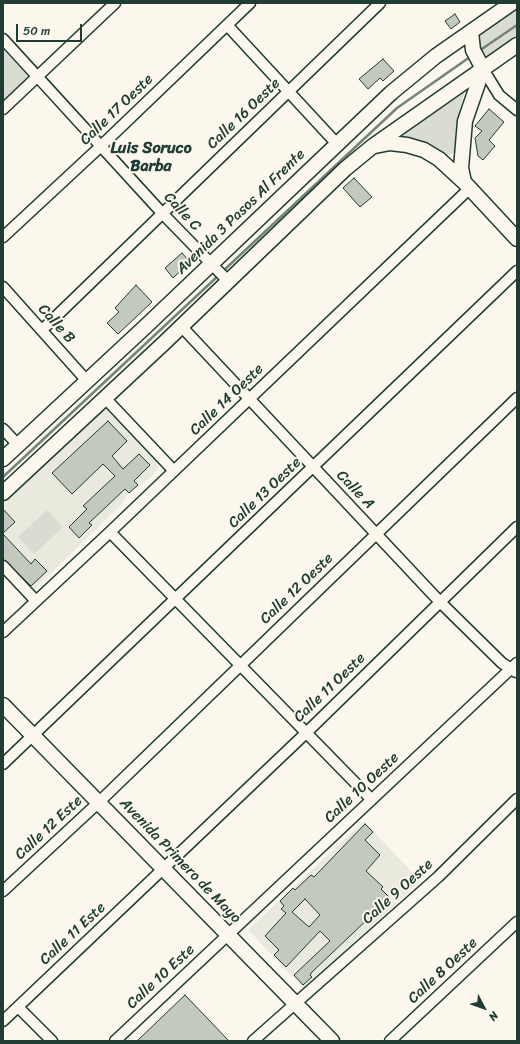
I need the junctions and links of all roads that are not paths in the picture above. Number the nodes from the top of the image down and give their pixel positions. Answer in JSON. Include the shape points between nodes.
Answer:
{"nodes":[{"id":1,"x":116,"y":3,"type":"edge"},
{"id":2,"x":250,"y":3,"type":"edge"},
{"id":3,"x":380,"y":3,"type":"edge"},
{"id":4,"x":512,"y":3,"type":"edge"},
{"id":5,"x":227,"y":25,"type":"junction"},
{"id":6,"x":471,"y":32,"type":"junction"},
{"id":7,"x":3,"y":39,"type":"edge"},
{"id":8,"x":517,"y":45,"type":"edge"},
{"id":9,"x":478,"y":60,"type":"junction"},
{"id":10,"x":38,"y":76,"type":"junction"},
{"id":11,"x":289,"y":92,"type":"junction"},
{"id":12,"x":3,"y":109,"type":"edge"},
{"id":13,"x":517,"y":110,"type":"edge"},
{"id":14,"x":337,"y":144,"type":"junction"},
{"id":15,"x":101,"y":146,"type":"junction"},
{"id":16,"x":373,"y":146,"type":"junction"},
{"id":17,"x":467,"y":185,"type":"junction"},
{"id":18,"x":162,"y":214,"type":"junction"},
{"id":19,"x":3,"y":237,"type":"edge"},
{"id":20,"x":517,"y":239,"type":"edge"},
{"id":21,"x":517,"y":271,"type":"edge"},
{"id":22,"x":220,"y":273,"type":"junction"},
{"id":23,"x":3,"y":287,"type":"edge"},
{"id":24,"x":181,"y":326,"type":"junction"},
{"id":25,"x":42,"y":330,"type":"junction"},
{"id":26,"x":87,"y":381,"type":"junction"},
{"id":27,"x":105,"y":398,"type":"junction"},
{"id":28,"x":517,"y":398,"type":"edge"},
{"id":29,"x":249,"y":400,"type":"junction"},
{"id":30,"x":3,"y":429,"type":"edge"},
{"id":31,"x":18,"y":444,"type":"junction"},
{"id":32,"x":3,"y":459,"type":"edge"},
{"id":33,"x":313,"y":468,"type":"junction"},
{"id":34,"x":174,"y":471,"type":"junction"},
{"id":35,"x":3,"y":493,"type":"edge"},
{"id":36,"x":517,"y":527,"type":"edge"},
{"id":37,"x":110,"y":532,"type":"junction"},
{"id":38,"x":376,"y":534,"type":"junction"},
{"id":39,"x":3,"y":566,"type":"edge"},
{"id":40,"x":176,"y":599,"type":"junction"},
{"id":41,"x":36,"y":601,"type":"junction"},
{"id":42,"x":440,"y":602,"type":"junction"},
{"id":43,"x":3,"y":632,"type":"edge"},
{"id":44,"x":240,"y":665,"type":"junction"},
{"id":45,"x":515,"y":668,"type":"edge"},
{"id":46,"x":3,"y":705,"type":"edge"},
{"id":47,"x":306,"y":732,"type":"junction"},
{"id":48,"x":33,"y":736,"type":"junction"},
{"id":49,"x":3,"y":764,"type":"edge"},
{"id":50,"x":371,"y":799,"type":"junction"},
{"id":51,"x":517,"y":799,"type":"edge"},
{"id":52,"x":98,"y":802,"type":"junction"},
{"id":53,"x":164,"y":869,"type":"junction"},
{"id":54,"x":3,"y":891,"type":"edge"},
{"id":55,"x":517,"y":922,"type":"edge"},
{"id":56,"x":227,"y":934,"type":"junction"},
{"id":57,"x":294,"y":1002,"type":"junction"},
{"id":58,"x":18,"y":1007,"type":"junction"},
{"id":59,"x":3,"y":1021,"type":"edge"},
{"id":60,"x":52,"y":1041,"type":"edge"},
{"id":61,"x":115,"y":1041,"type":"edge"},
{"id":62,"x":253,"y":1041,"type":"edge"},
{"id":63,"x":332,"y":1041,"type":"edge"},
{"id":64,"x":390,"y":1041,"type":"edge"}],
"edges":[{"from":1,"to":10,"type":"street"},
{"from":2,"to":5,"type":"street","name":"Calle 17 Oeste"},
{"from":3,"to":11,"type":"street","name":"Calle 16 Oeste"},
{"from":4,"to":6,"type":"main road","name":"Avenida 3 Pasos Al Frente"},
{"from":5,"to":11,"type":"street"},
{"from":5,"to":15,"type":"street","name":"Calle 17 Oeste"},
{"from":6,"to":9,"type":"main road"},
{"from":6,"to":14,"type":"main road","name":"Avenida 3 Pasos Al Frente","via":[[390,93]]},
{"from":7,"to":10,"type":"street","name":"Calle C"},
{"from":8,"to":9,"type":"main road","name":"Avenida 3 Pasos Al Frente"},
{"from":9,"to":13,"type":"street","via":[[499,95]]},
{"from":9,"to":16,"type":"main road","name":"Avenida 3 Pasos Al Frente"},
{"from":9,"to":17,"type":"main road","via":[[465,120],[461,168]]},
{"from":10,"to":12,"type":"street"},
{"from":10,"to":15,"type":"street","name":"Calle C"},
{"from":11,"to":14,"type":"street"},
{"from":11,"to":18,"type":"street","name":"Calle 16 Oeste"},
{"from":14,"to":22,"type":"main road","name":"Avenida 3 Pasos Al Frente"},
{"from":15,"to":18,"type":"street","name":"Calle C"},
{"from":15,"to":19,"type":"street","name":"Calle 17 Oeste"},
{"from":16,"to":17,"type":"main road","via":[[390,143],[424,150],[439,159]]},
{"from":16,"to":22,"type":"main road","name":"Avenida 3 Pasos Al Frente"},
{"from":17,"to":20,"type":"main road"},
{"from":17,"to":29,"type":"street","name":"Calle 14 Oeste"},
{"from":18,"to":22,"type":"street","name":"Calle C"},
{"from":18,"to":25,"type":"street","name":"Calle 16 Oeste"},
{"from":21,"to":33,"type":"street","name":"Calle 13 Oeste"},
{"from":22,"to":24,"type":"main road","name":"Avenida 3 Pasos Al Frente"},
{"from":22,"to":26,"type":"main road","name":"Avenida 3 Pasos Al Frente"},
{"from":23,"to":25,"type":"street","name":"Calle B"},
{"from":24,"to":27,"type":"main road","name":"Avenida 3 Pasos Al Frente"},
{"from":24,"to":29,"type":"street","name":"Calle A"},
{"from":25,"to":26,"type":"street","name":"Calle B"},
{"from":26,"to":31,"type":"main road","name":"Avenida 3 Pasos Al Frente"},
{"from":27,"to":34,"type":"street"},
{"from":27,"to":35,"type":"main road","name":"Avenida 3 Pasos Al Frente"},
{"from":28,"to":38,"type":"street","name":"Calle 12 Oeste"},
{"from":29,"to":33,"type":"street","name":"Calle A"},
{"from":29,"to":34,"type":"street","name":"Calle 14 Oeste"},
{"from":30,"to":31,"type":"street"},
{"from":31,"to":32,"type":"main road","name":"Avenida 3 Pasos Al Frente"},
{"from":33,"to":38,"type":"street","name":"Calle A"},
{"from":33,"to":40,"type":"street","name":"Calle 13 Oeste"},
{"from":34,"to":37,"type":"street","name":"Calle 14 Oeste"},
{"from":36,"to":42,"type":"street","name":"Calle 11 Oeste"},
{"from":37,"to":40,"type":"street"},
{"from":37,"to":41,"type":"street","name":"Calle 14 Oeste"},
{"from":38,"to":42,"type":"street","name":"Calle A"},
{"from":38,"to":44,"type":"street","name":"Calle 12 Oeste"},
{"from":39,"to":41,"type":"street"},
{"from":40,"to":44,"type":"street"},
{"from":40,"to":48,"type":"street","name":"Calle 13 Oeste"},
{"from":41,"to":43,"type":"street","name":"Calle 14 Oeste"},
{"from":42,"to":45,"type":"street","name":"Calle A","via":[[502,663]]},
{"from":42,"to":47,"type":"street","name":"Calle 11 Oeste"},
{"from":44,"to":47,"type":"street"},
{"from":44,"to":52,"type":"street","name":"Calle 12 Oeste"},
{"from":45,"to":50,"type":"street","name":"Calle 10 Oeste"},
{"from":46,"to":48,"type":"main road","name":"Avenida Primero de Mayo"},
{"from":47,"to":50,"type":"street"},
{"from":47,"to":53,"type":"street","name":"Calle 11 Oeste"},
{"from":48,"to":49,"type":"street","name":"Calle 13 Oeste"},
{"from":48,"to":52,"type":"main road","name":"Avenida Primero de Mayo"},
{"from":50,"to":56,"type":"street","name":"Calle 10 Oeste"},
{"from":51,"to":57,"type":"street","name":"Calle 9 Oeste","via":[[438,877]]},
{"from":52,"to":53,"type":"main road","name":"Avenida Primero de Mayo"},
{"from":52,"to":54,"type":"street","name":"Calle 12 Este"},
{"from":53,"to":56,"type":"main road","name":"Avenida Primero de Mayo"},
{"from":53,"to":58,"type":"street","name":"Calle 11 Este"},
{"from":55,"to":64,"type":"street","name":"Calle 8 Oeste"},
{"from":56,"to":57,"type":"main road","name":"Avenida Primero de Mayo"},
{"from":56,"to":61,"type":"street","name":"Calle 10 Este"},
{"from":57,"to":62,"type":"street","name":"Calle 9 Oeste"},
{"from":57,"to":63,"type":"main road","name":"Avenida Primero de Mayo"},
{"from":58,"to":59,"type":"street","name":"Calle 11 Este"},
{"from":58,"to":60,"type":"street"}]}
